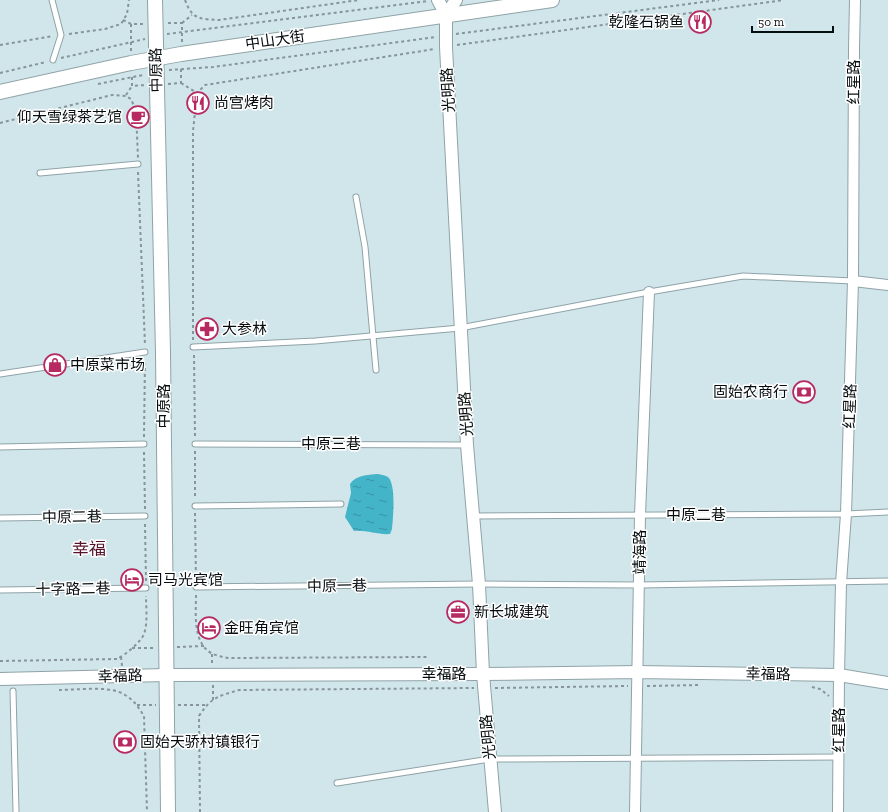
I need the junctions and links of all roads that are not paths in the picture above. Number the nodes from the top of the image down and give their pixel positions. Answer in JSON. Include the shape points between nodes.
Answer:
{"nodes":[{"id":1,"x":52,"y":0,"type":"edge"},
{"id":2,"x":155,"y":0,"type":"edge"},
{"id":3,"x":438,"y":0,"type":"edge"},
{"id":4,"x":456,"y":0,"type":"edge"},
{"id":5,"x":552,"y":0,"type":"edge"},
{"id":6,"x":855,"y":0,"type":"edge"},
{"id":7,"x":446,"y":15,"type":"junction"},
{"id":8,"x":53,"y":60,"type":"road end"},
{"id":9,"x":156,"y":65,"type":"junction"},
{"id":10,"x":0,"y":92,"type":"edge"},
{"id":11,"x":138,"y":164,"type":"road end"},
{"id":12,"x":40,"y":173,"type":"dead end"},
{"id":13,"x":356,"y":198,"type":"dead end"},
{"id":14,"x":853,"y":281,"type":"junction"},
{"id":15,"x":888,"y":285,"type":"edge"},
{"id":16,"x":649,"y":292,"type":"junction"},
{"id":17,"x":460,"y":328,"type":"junction"},
{"id":18,"x":373,"y":336,"type":"junction"},
{"id":19,"x":194,"y":347,"type":"road end"},
{"id":20,"x":145,"y":352,"type":"road end"},
{"id":21,"x":376,"y":370,"type":"dead end"},
{"id":22,"x":0,"y":374,"type":"edge"},
{"id":23,"x":144,"y":444,"type":"road end"},
{"id":24,"x":195,"y":444,"type":"road end"},
{"id":25,"x":467,"y":445,"type":"junction"},
{"id":26,"x":0,"y":446,"type":"edge"},
{"id":27,"x":341,"y":504,"type":"dead end"},
{"id":28,"x":195,"y":506,"type":"road end"},
{"id":29,"x":888,"y":512,"type":"edge"},
{"id":30,"x":846,"y":514,"type":"junction"},
{"id":31,"x":640,"y":515,"type":"junction"},
{"id":32,"x":145,"y":516,"type":"road end"},
{"id":33,"x":474,"y":516,"type":"junction"},
{"id":34,"x":0,"y":518,"type":"edge"},
{"id":35,"x":888,"y":581,"type":"edge"},
{"id":36,"x":841,"y":583,"type":"junction"},
{"id":37,"x":479,"y":584,"type":"junction"},
{"id":38,"x":640,"y":585,"type":"junction"},
{"id":39,"x":196,"y":587,"type":"road end"},
{"id":40,"x":146,"y":588,"type":"road end"},
{"id":41,"x":0,"y":590,"type":"edge"},
{"id":42,"x":638,"y":672,"type":"junction"},
{"id":43,"x":483,"y":674,"type":"junction"},
{"id":44,"x":166,"y":675,"type":"junction"},
{"id":45,"x":839,"y":675,"type":"junction"},
{"id":46,"x":0,"y":679,"type":"edge"},
{"id":47,"x":888,"y":683,"type":"edge"},
{"id":48,"x":13,"y":691,"type":"dead end"},
{"id":49,"x":838,"y":758,"type":"junction"},
{"id":50,"x":490,"y":759,"type":"junction"},
{"id":51,"x":636,"y":759,"type":"junction"},
{"id":52,"x":337,"y":783,"type":"dead end"},
{"id":53,"x":16,"y":812,"type":"edge"},
{"id":54,"x":168,"y":812,"type":"edge"},
{"id":55,"x":495,"y":812,"type":"edge"},
{"id":56,"x":635,"y":812,"type":"edge"},
{"id":57,"x":838,"y":812,"type":"edge"}],
"edges":[{"from":1,"to":8,"type":"lane","via":[[61,35]]},
{"from":2,"to":9,"type":"main road","name":"中原路"},
{"from":3,"to":7,"type":"street","name":"光明路"},
{"from":4,"to":7,"type":"street"},
{"from":5,"to":7,"type":"main road","name":"中山大街"},
{"from":6,"to":14,"type":"street","name":"红星路"},
{"from":7,"to":9,"type":"main road","name":"中山大街"},
{"from":7,"to":17,"type":"street","name":"光明路"},
{"from":9,"to":10,"type":"main road","name":"中山大街"},
{"from":9,"to":44,"type":"main road","name":"中原路","via":[[163,352]]},
{"from":11,"to":12,"type":"lane"},
{"from":13,"to":18,"type":"lane","via":[[365,247]]},
{"from":14,"to":15,"type":"street"},
{"from":14,"to":16,"type":"lane","via":[[743,276]]},
{"from":14,"to":30,"type":"street","name":"红星路"},
{"from":16,"to":17,"type":"lane"},
{"from":16,"to":31,"type":"street","name":"靖海路"},
{"from":17,"to":18,"type":"lane"},
{"from":17,"to":25,"type":"street","name":"光明路"},
{"from":18,"to":19,"type":"lane"},
{"from":18,"to":21,"type":"lane"},
{"from":20,"to":22,"type":"lane"},
{"from":23,"to":26,"type":"lane"},
{"from":24,"to":25,"type":"lane","name":"中原三巷"},
{"from":25,"to":33,"type":"street","name":"光明路"},
{"from":27,"to":28,"type":"lane"},
{"from":29,"to":30,"type":"lane","name":"中原二巷"},
{"from":30,"to":31,"type":"lane","name":"中原二巷"},
{"from":30,"to":36,"type":"street","name":"红星路"},
{"from":31,"to":33,"type":"lane","name":"中原二巷"},
{"from":31,"to":38,"type":"street","name":"靖海路"},
{"from":32,"to":34,"type":"lane","name":"中原二巷"},
{"from":33,"to":37,"type":"street","name":"光明路"},
{"from":35,"to":36,"type":"lane","name":"中原一巷"},
{"from":36,"to":38,"type":"lane","name":"中原一巷"},
{"from":36,"to":45,"type":"street","name":"红星路"},
{"from":37,"to":38,"type":"lane","name":"中原一巷"},
{"from":37,"to":39,"type":"lane","name":"中原一巷"},
{"from":37,"to":43,"type":"street","name":"光明路"},
{"from":38,"to":42,"type":"street","name":"靖海路"},
{"from":40,"to":41,"type":"lane","name":"十字路二巷"},
{"from":42,"to":43,"type":"street","name":"幸福路"},
{"from":42,"to":45,"type":"street","name":"幸福路"},
{"from":42,"to":51,"type":"street","name":"靖海路"},
{"from":43,"to":44,"type":"street","name":"幸福路"},
{"from":43,"to":50,"type":"street","name":"光明路"},
{"from":44,"to":46,"type":"street","name":"幸福路"},
{"from":44,"to":54,"type":"main road","name":"中原路"},
{"from":45,"to":47,"type":"street","name":"幸福路"},
{"from":45,"to":49,"type":"street","name":"红星路"},
{"from":48,"to":53,"type":"lane"},
{"from":49,"to":51,"type":"lane"},
{"from":49,"to":57,"type":"street","name":"红星路"},
{"from":50,"to":51,"type":"lane"},
{"from":50,"to":52,"type":"lane"},
{"from":50,"to":55,"type":"street","name":"光明路"},
{"from":51,"to":56,"type":"street","name":"靖海路"}]}
